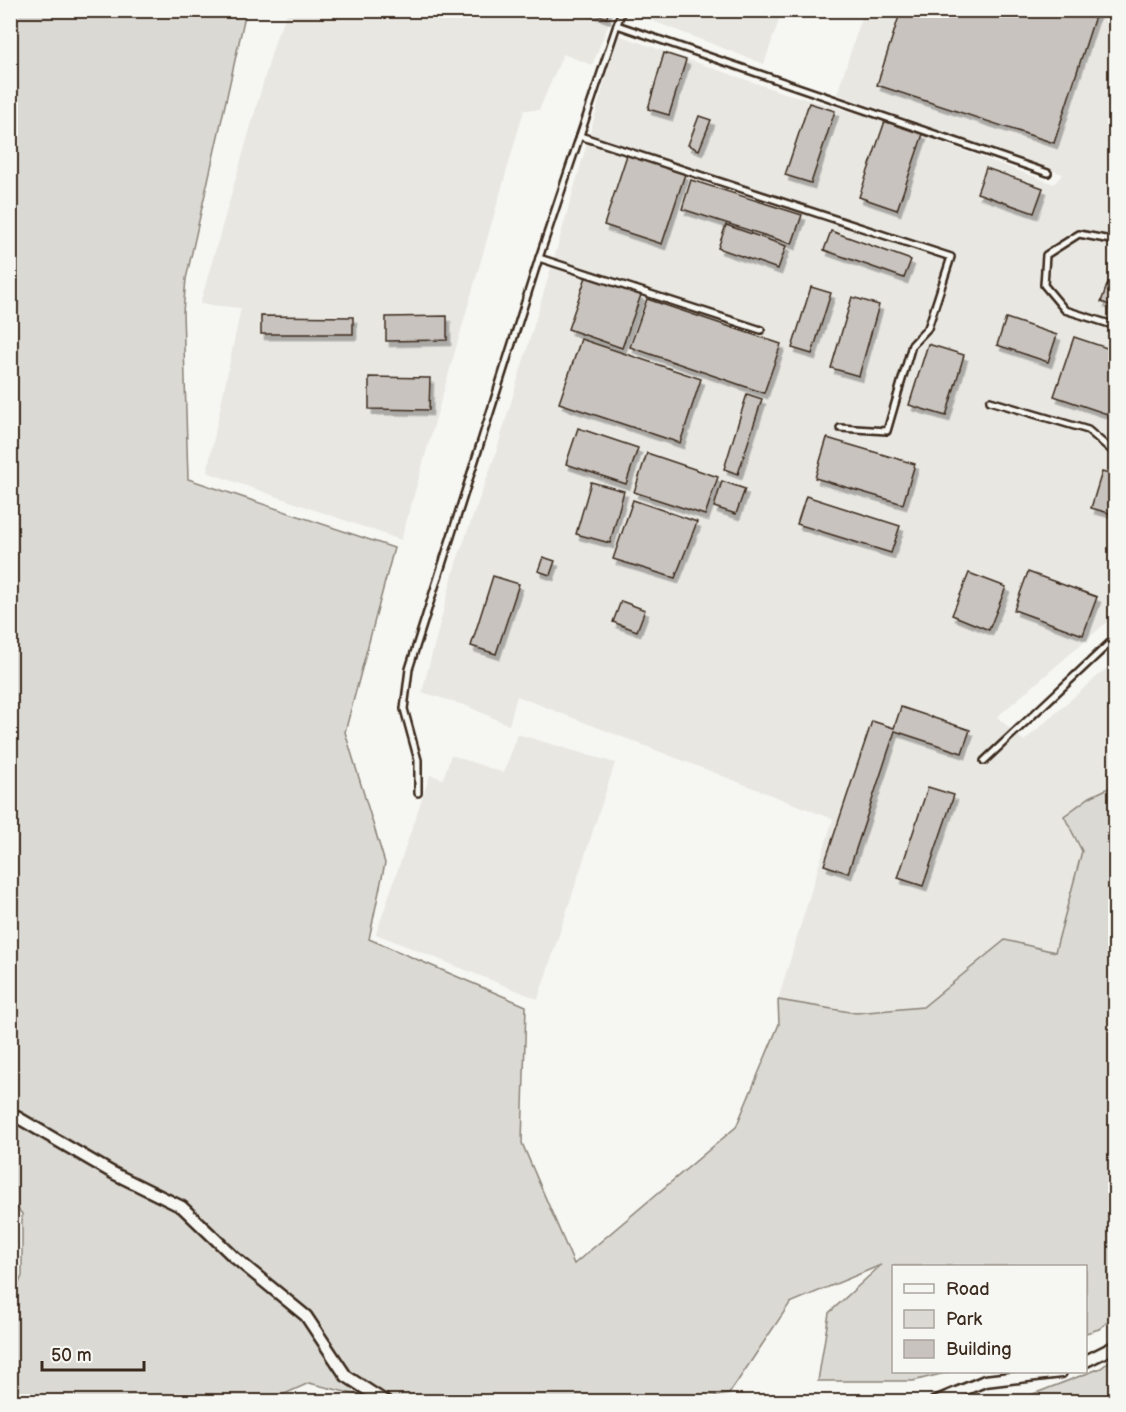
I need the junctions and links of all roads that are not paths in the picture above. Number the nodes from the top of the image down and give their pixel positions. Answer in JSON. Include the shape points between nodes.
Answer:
{"nodes":[{"id":1,"x":622,"y":10,"type":"edge"},
{"id":2,"x":617,"y":26,"type":"junction"},
{"id":3,"x":580,"y":136,"type":"junction"},
{"id":4,"x":1048,"y":173,"type":"dead end"},
{"id":5,"x":1116,"y":241,"type":"edge"},
{"id":6,"x":538,"y":258,"type":"junction"},
{"id":7,"x":1116,"y":326,"type":"edge"},
{"id":8,"x":761,"y":330,"type":"dead end"},
{"id":9,"x":990,"y":401,"type":"dead end"},
{"id":10,"x":840,"y":428,"type":"dead end"},
{"id":11,"x":1116,"y":454,"type":"edge"},
{"id":12,"x":1116,"y":637,"type":"edge"},
{"id":13,"x":984,"y":761,"type":"dead end"},
{"id":14,"x":418,"y":793,"type":"dead end"},
{"id":15,"x":10,"y":1113,"type":"edge"},
{"id":16,"x":1116,"y":1346,"type":"edge"},
{"id":17,"x":1087,"y":1360,"type":"edge"},
{"id":18,"x":1047,"y":1373,"type":"edge"},
{"id":19,"x":386,"y":1401,"type":"edge"},
{"id":20,"x":935,"y":1401,"type":"edge"}],
"edges":[{"from":1,"to":2,"type":"lane"},
{"from":2,"to":3,"type":"lane"},
{"from":2,"to":4,"type":"lane"},
{"from":3,"to":6,"type":"lane"},
{"from":3,"to":10,"type":"lane","via":[[951,257],[928,328],[912,345],[887,431]]},
{"from":5,"to":7,"type":"lane","via":[[1078,234],[1046,255],[1044,285],[1065,310]]},
{"from":6,"to":8,"type":"lane"},
{"from":6,"to":14,"type":"lane","via":[[409,669],[404,709],[418,760]]},
{"from":9,"to":11,"type":"lane","via":[[1089,430]]},
{"from":12,"to":13,"type":"lane"},
{"from":15,"to":19,"type":"street","via":[[113,1173],[182,1207],[234,1257],[306,1316],[346,1376]]},
{"from":16,"to":17,"type":"street"},
{"from":18,"to":20,"type":"street","via":[[985,1382]]}]}
